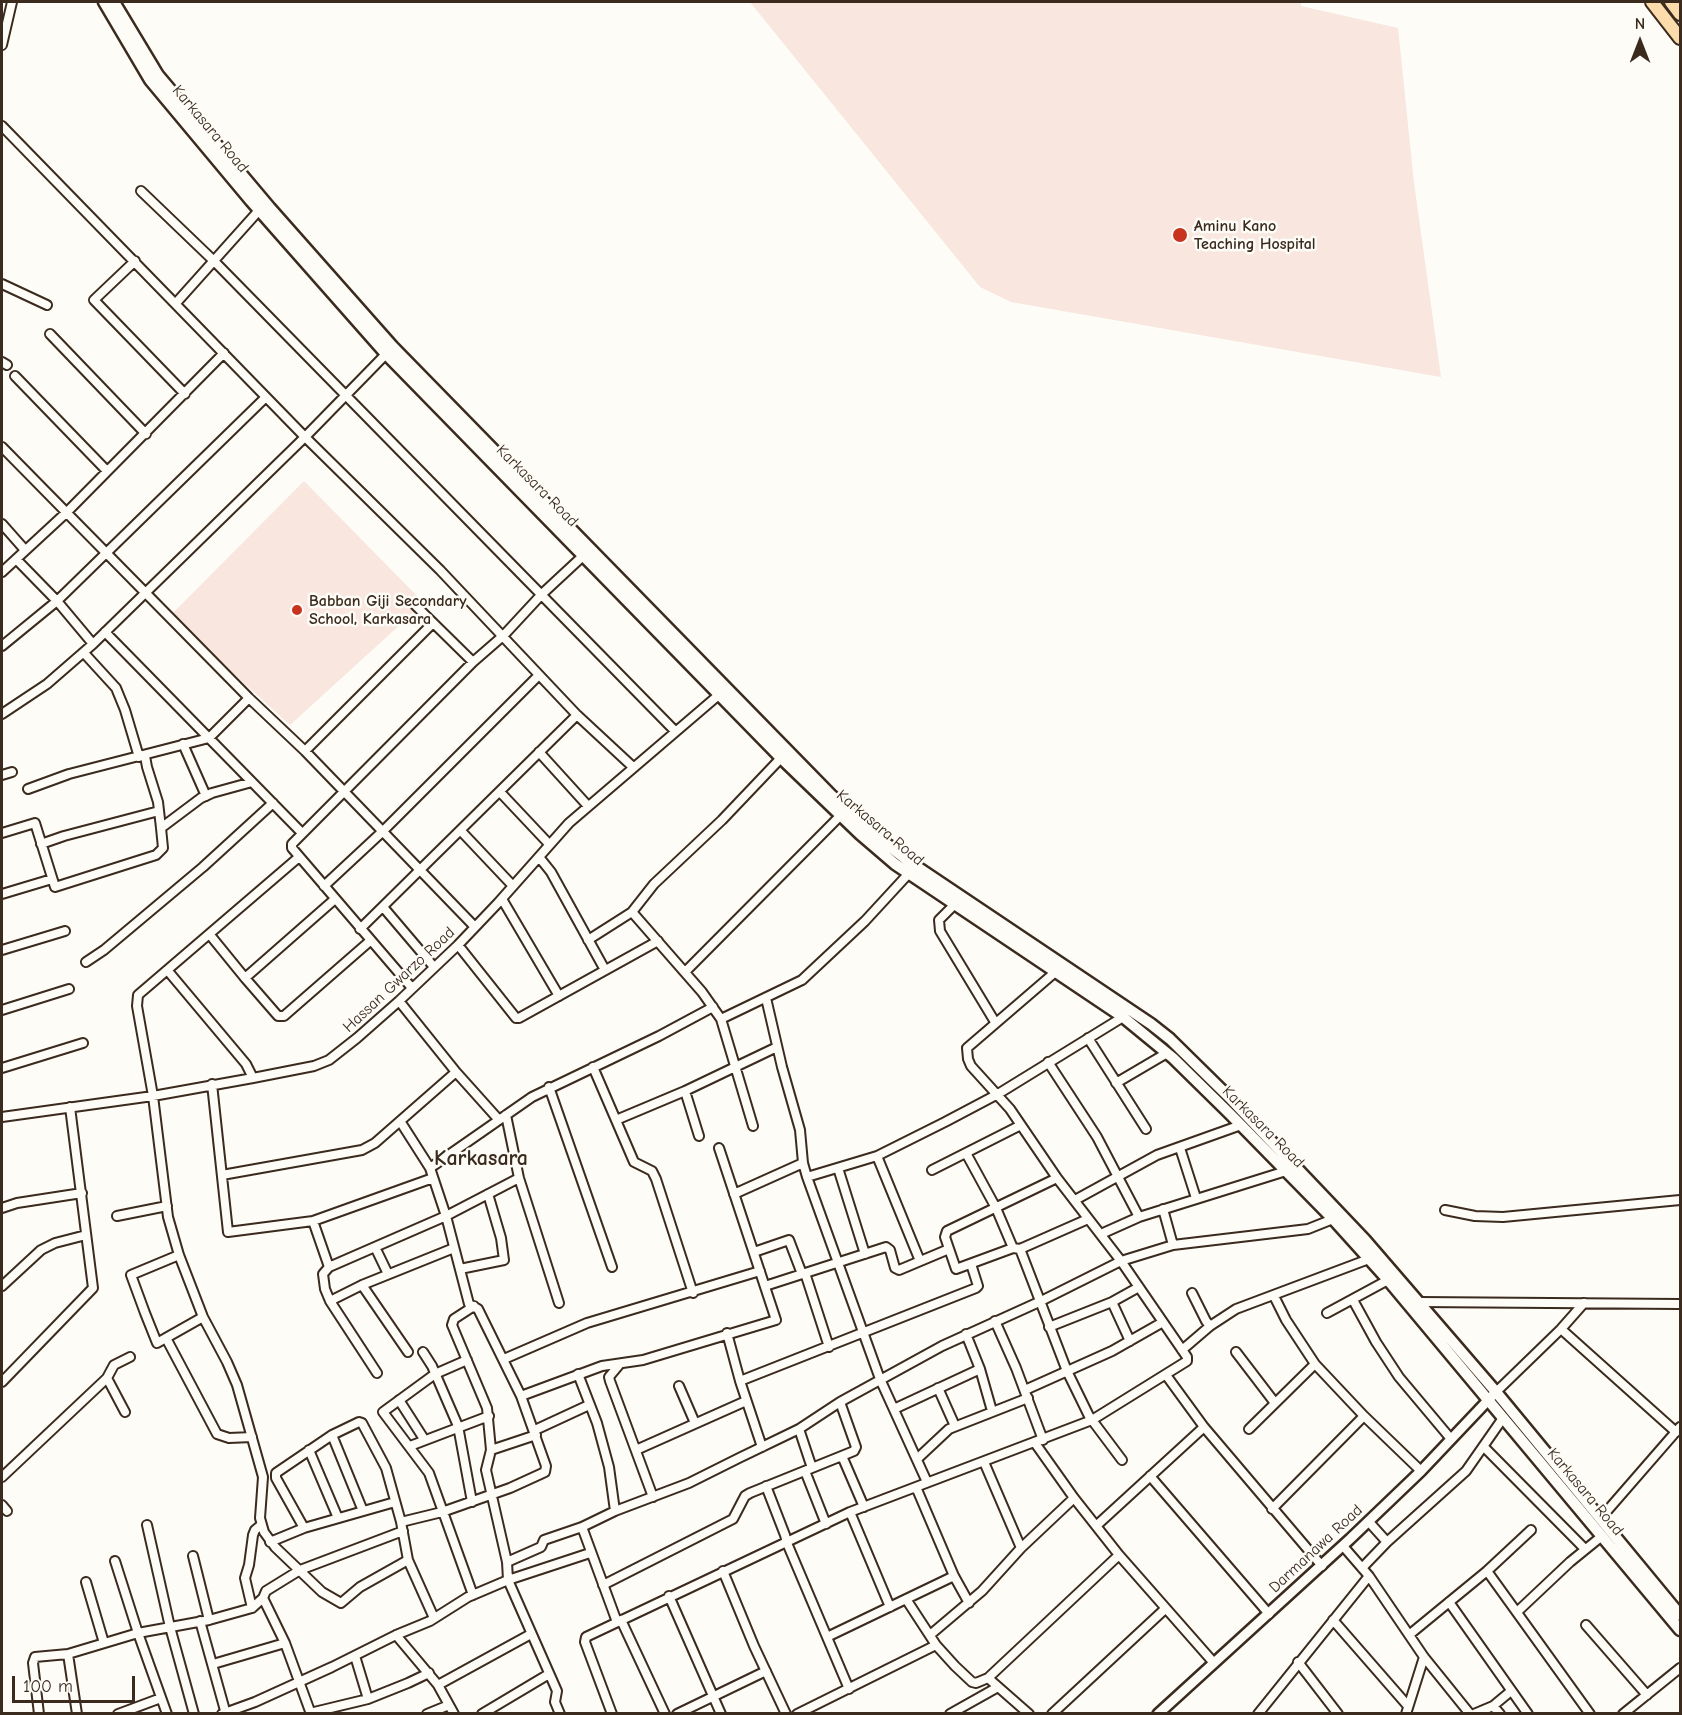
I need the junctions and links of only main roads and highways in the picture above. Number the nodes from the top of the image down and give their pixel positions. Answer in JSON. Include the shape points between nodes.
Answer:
{"nodes":[{"id":1,"x":104,"y":2,"type":"edge"},
{"id":2,"x":114,"y":2,"type":"edge"},
{"id":3,"x":1652,"y":2,"type":"edge"},
{"id":4,"x":1671,"y":2,"type":"edge"},
{"id":5,"x":1680,"y":14,"type":"edge"},
{"id":6,"x":1680,"y":38,"type":"edge"},
{"id":7,"x":262,"y":207,"type":"junction"},
{"id":8,"x":389,"y":350,"type":"junction"},
{"id":9,"x":723,"y":691,"type":"junction"},
{"id":10,"x":912,"y":870,"type":"junction"},
{"id":11,"x":1059,"y":969,"type":"junction"},
{"id":12,"x":1087,"y":987,"type":"junction"},
{"id":13,"x":1492,"y":1396,"type":"junction"},
{"id":14,"x":1680,"y":1615,"type":"edge"},
{"id":15,"x":1680,"y":1630,"type":"edge"}],
"edges":[{"from":1,"to":7,"type":"main road","name":"Karkasara Road","via":[[144,72]]},
{"from":2,"to":7,"type":"main road","name":"Karkasara Road","via":[[158,75]]},
{"from":3,"to":6,"type":"highway"},
{"from":4,"to":5,"type":"highway"},
{"from":7,"to":8,"type":"main road","name":"Karkasara Road"},
{"from":8,"to":9,"type":"main road","name":"Karkasara Road"},
{"from":8,"to":9,"type":"main road","name":"Karkasara Road","via":[[584,555]]},
{"from":9,"to":10,"type":"main road","name":"Karkasara Road"},
{"from":9,"to":10,"type":"main road","name":"Karkasara Road","via":[[781,758],[840,816],[886,856]]},
{"from":10,"to":11,"type":"main road","name":"Karkasara Road"},
{"from":10,"to":11,"type":"main road","name":"Karkasara Road","via":[[955,904]]},
{"from":11,"to":12,"type":"main road","name":"Karkasara Road"},
{"from":12,"to":13,"type":"main road","name":"Karkasara Road","via":[[1167,1053],[1241,1125],[1333,1219]]},
{"from":12,"to":13,"type":"main road","name":"Karkasara Road","via":[[1151,1024],[1214,1082],[1365,1240]]},
{"from":13,"to":14,"type":"main road","name":"Karkasara Road"},
{"from":13,"to":15,"type":"main road","name":"Karkasara Road","via":[[1503,1419]]}]}
